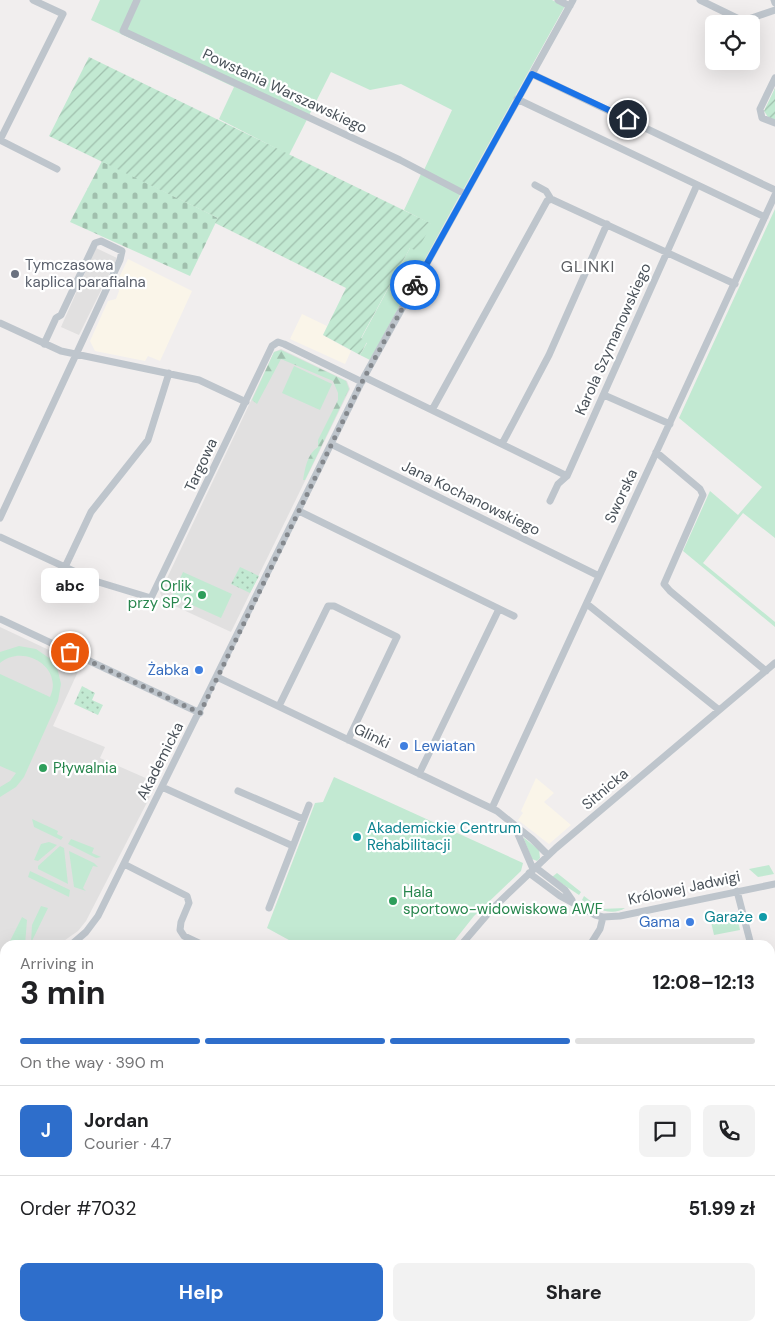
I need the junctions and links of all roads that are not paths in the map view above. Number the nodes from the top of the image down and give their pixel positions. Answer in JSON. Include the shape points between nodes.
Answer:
{"nodes":[{"id":1,"x":33,"y":0,"type":"edge"},
{"id":2,"x":137,"y":0,"type":"edge"},
{"id":3,"x":558,"y":0,"type":"edge"},
{"id":4,"x":700,"y":0,"type":"edge"},
{"id":5,"x":571,"y":3,"type":"edge"},
{"id":6,"x":775,"y":10,"type":"edge"},
{"id":7,"x":532,"y":74,"type":"junction"},
{"id":8,"x":775,"y":78,"type":"edge"},
{"id":9,"x":517,"y":99,"type":"junction"},
{"id":10,"x":775,"y":123,"type":"edge"},
{"id":11,"x":0,"y":140,"type":"edge"},
{"id":12,"x":57,"y":169,"type":"dead end"},
{"id":13,"x":697,"y":185,"type":"junction"},
{"id":14,"x":535,"y":186,"type":"dead end"},
{"id":15,"x":775,"y":190,"type":"edge"},
{"id":16,"x":464,"y":194,"type":"junction"},
{"id":17,"x":775,"y":195,"type":"edge"},
{"id":18,"x":551,"y":199,"type":"junction"},
{"id":19,"x":765,"y":217,"type":"junction"},
{"id":20,"x":607,"y":224,"type":"junction"},
{"id":21,"x":666,"y":252,"type":"junction"},
{"id":22,"x":735,"y":284,"type":"junction"},
{"id":23,"x":0,"y":322,"type":"edge"},
{"id":24,"x":44,"y":344,"type":"junction"},
{"id":25,"x":76,"y":355,"type":"junction"},
{"id":26,"x":170,"y":373,"type":"junction"},
{"id":27,"x":363,"y":380,"type":"junction"},
{"id":28,"x":604,"y":395,"type":"junction"},
{"id":29,"x":246,"y":402,"type":"junction"},
{"id":30,"x":432,"y":410,"type":"junction"},
{"id":31,"x":670,"y":424,"type":"junction"},
{"id":32,"x":331,"y":444,"type":"junction"},
{"id":33,"x":502,"y":444,"type":"junction"},
{"id":34,"x":656,"y":452,"type":"junction"},
{"id":35,"x":567,"y":476,"type":"junction"},
{"id":36,"x":550,"y":501,"type":"dead end"},
{"id":37,"x":298,"y":511,"type":"junction"},
{"id":38,"x":0,"y":518,"type":"edge"},
{"id":39,"x":0,"y":537,"type":"edge"},
{"id":40,"x":65,"y":567,"type":"junction"},
{"id":41,"x":599,"y":576,"type":"junction"},
{"id":42,"x":587,"y":604,"type":"junction"},
{"id":43,"x":499,"y":609,"type":"junction"},
{"id":44,"x":514,"y":616,"type":"dead end"},
{"id":45,"x":0,"y":618,"type":"edge"},
{"id":46,"x":775,"y":663,"type":"edge"},
{"id":47,"x":766,"y":671,"type":"junction"},
{"id":48,"x":217,"y":677,"type":"junction"},
{"id":49,"x":279,"y":706,"type":"junction"},
{"id":50,"x":719,"y":710,"type":"junction"},
{"id":51,"x":200,"y":713,"type":"junction"},
{"id":52,"x":348,"y":740,"type":"junction"},
{"id":53,"x":418,"y":774,"type":"junction"},
{"id":54,"x":162,"y":787,"type":"junction"},
{"id":55,"x":238,"y":791,"type":"dead end"},
{"id":56,"x":309,"y":805,"type":"dead end"},
{"id":57,"x":492,"y":808,"type":"junction"},
{"id":58,"x":303,"y":820,"type":"junction"},
{"id":59,"x":512,"y":822,"type":"junction"},
{"id":60,"x":293,"y":846,"type":"junction"},
{"id":61,"x":548,"y":855,"type":"junction"},
{"id":62,"x":124,"y":864,"type":"junction"},
{"id":63,"x":532,"y":869,"type":"junction"},
{"id":64,"x":775,"y":884,"type":"edge"},
{"id":65,"x":737,"y":891,"type":"junction"},
{"id":66,"x":269,"y":908,"type":"dead end"},
{"id":67,"x":603,"y":917,"type":"junction"},
{"id":68,"x":77,"y":940,"type":"edge"},
{"id":69,"x":192,"y":940,"type":"edge"},
{"id":70,"x":465,"y":940,"type":"edge"},
{"id":71,"x":593,"y":940,"type":"edge"},
{"id":72,"x":750,"y":940,"type":"edge"}],
"edges":[{"from":1,"to":11,"type":"street","via":[[63,14]]},
{"from":2,"to":16,"type":"street","name":"Powstania Warszawskiego","via":[[122,31],[400,160]]},
{"from":3,"to":5,"type":"street"},
{"from":4,"to":6,"type":"street","via":[[743,21]]},
{"from":5,"to":7,"type":"street","name":"Akademicka"},
{"from":7,"to":9,"type":"street","name":"Akademicka"},
{"from":7,"to":15,"type":"street"},
{"from":8,"to":10,"type":"street","via":[[760,109],[762,118]]},
{"from":9,"to":13,"type":"street"},
{"from":9,"to":16,"type":"street","name":"Akademicka"},
{"from":11,"to":12,"type":"street"},
{"from":13,"to":19,"type":"street"},
{"from":13,"to":21,"type":"street","name":"Karola Szymanowskiego"},
{"from":14,"to":18,"type":"street"},
{"from":16,"to":27,"type":"street","name":"Akademicka"},
{"from":17,"to":19,"type":"street","name":"Sworska"},
{"from":18,"to":20,"type":"street"},
{"from":18,"to":30,"type":"street","via":[[547,201]]},
{"from":19,"to":22,"type":"street","name":"Sworska"},
{"from":20,"to":21,"type":"street"},
{"from":20,"to":33,"type":"street","via":[[549,355]]},
{"from":21,"to":22,"type":"street"},
{"from":21,"to":28,"type":"street","name":"Karola Szymanowskiego"},
{"from":22,"to":31,"type":"street","name":"Sworska"},
{"from":23,"to":24,"type":"street"},
{"from":24,"to":25,"type":"street"},
{"from":24,"to":25,"type":"street","via":[[96,243],[101,241],[122,251]]},
{"from":25,"to":26,"type":"street"},
{"from":25,"to":38,"type":"street"},
{"from":26,"to":29,"type":"street","via":[[199,380]]},
{"from":26,"to":40,"type":"street","via":[[148,440],[92,512]]},
{"from":27,"to":29,"type":"street","name":"Targowa","via":[[276,343],[270,349]]},
{"from":27,"to":30,"type":"street"},
{"from":27,"to":32,"type":"street","name":"Akademicka"},
{"from":28,"to":31,"type":"street"},
{"from":28,"to":35,"type":"street","name":"Karola Szymanowskiego"},
{"from":29,"to":40,"type":"street","name":"Targowa","via":[[154,597],[95,581]]},
{"from":30,"to":33,"type":"street"},
{"from":31,"to":34,"type":"street","name":"Sworska"},
{"from":32,"to":37,"type":"street","name":"Akademicka"},
{"from":32,"to":41,"type":"street","name":"Jana Kochanowskiego"},
{"from":33,"to":35,"type":"street"},
{"from":34,"to":41,"type":"street","name":"Sworska"},
{"from":34,"to":47,"type":"street","via":[[703,494],[664,584]]},
{"from":35,"to":36,"type":"street","name":"Karola Szymanowskiego","via":[[558,484]]},
{"from":37,"to":43,"type":"street"},
{"from":37,"to":48,"type":"street","name":"Akademicka"},
{"from":39,"to":40,"type":"street"},
{"from":41,"to":42,"type":"street","name":"Sworska"},
{"from":42,"to":50,"type":"street"},
{"from":42,"to":57,"type":"street","name":"Sworska"},
{"from":43,"to":44,"type":"street"},
{"from":43,"to":53,"type":"street"},
{"from":45,"to":51,"type":"street"},
{"from":46,"to":47,"type":"street","name":"Sitnicka"},
{"from":47,"to":50,"type":"street","name":"Sitnicka"},
{"from":48,"to":49,"type":"street","name":"Glinki"},
{"from":48,"to":51,"type":"street","name":"Akademicka"},
{"from":49,"to":52,"type":"street","name":"Glinki"},
{"from":49,"to":52,"type":"street","via":[[330,604],[397,637]]},
{"from":50,"to":61,"type":"street","name":"Sitnicka"},
{"from":51,"to":54,"type":"street","name":"Akademicka"},
{"from":52,"to":53,"type":"street","name":"Glinki"},
{"from":53,"to":57,"type":"street","name":"Glinki"},
{"from":54,"to":60,"type":"street"},
{"from":54,"to":62,"type":"street","name":"Akademicka"},
{"from":55,"to":58,"type":"street"},
{"from":56,"to":58,"type":"street"},
{"from":57,"to":59,"type":"street","name":"Glinki"},
{"from":58,"to":60,"type":"street"},
{"from":59,"to":61,"type":"street","name":"Glinki"},
{"from":59,"to":63,"type":"street"},
{"from":60,"to":66,"type":"street"},
{"from":61,"to":63,"type":"street","name":"Sitnicka"},
{"from":62,"to":68,"type":"street","name":"Akademicka","via":[[94,922]]},
{"from":62,"to":69,"type":"street","via":[[187,896],[190,903],[180,930]]},
{"from":63,"to":67,"type":"street","via":[[560,896]]},
{"from":63,"to":70,"type":"street","name":"Sitnicka"},
{"from":64,"to":65,"type":"street","name":"Królowej Jadwigi"},
{"from":65,"to":67,"type":"street","name":"Królowej Jadwigi"},
{"from":65,"to":72,"type":"street"},
{"from":67,"to":71,"type":"street"}]}
